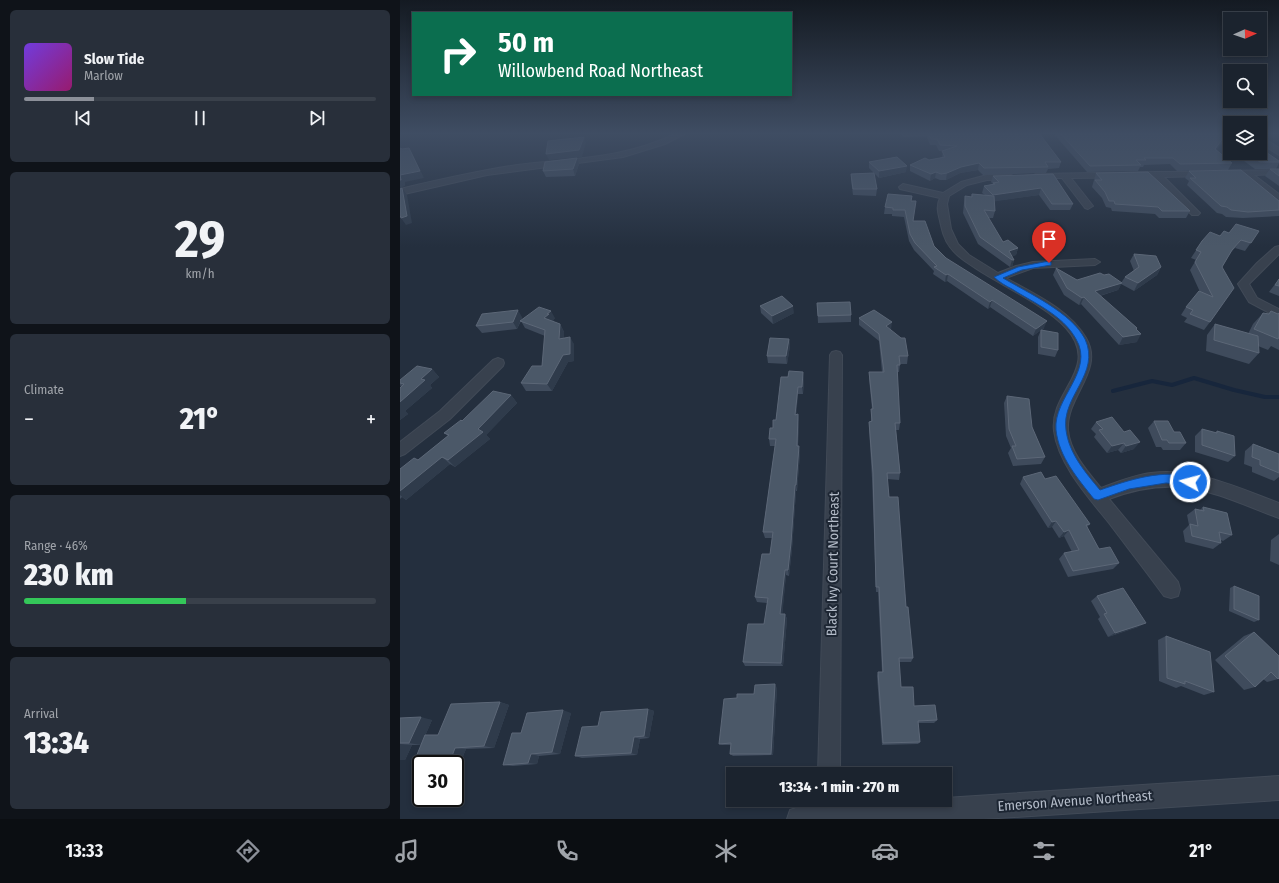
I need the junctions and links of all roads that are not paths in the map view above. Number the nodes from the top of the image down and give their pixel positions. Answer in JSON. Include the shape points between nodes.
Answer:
{"nodes":[{"id":1,"x":496,"y":171,"type":"edge"},
{"id":2,"x":1279,"y":172,"type":"edge"},
{"id":3,"x":1246,"y":173,"type":"junction"},
{"id":4,"x":1156,"y":174,"type":"junction"},
{"id":5,"x":1065,"y":176,"type":"junction"},
{"id":6,"x":903,"y":188,"type":"dead end"},
{"id":7,"x":400,"y":192,"type":"edge"},
{"id":8,"x":944,"y":196,"type":"junction"},
{"id":9,"x":1279,"y":198,"type":"edge"},
{"id":10,"x":1088,"y":206,"type":"dead end"},
{"id":11,"x":1195,"y":213,"type":"dead end"},
{"id":12,"x":1279,"y":249,"type":"edge"},
{"id":13,"x":1095,"y":262,"type":"dead end"},
{"id":14,"x":998,"y":277,"type":"junction"},
{"id":15,"x":1279,"y":314,"type":"edge"},
{"id":16,"x":836,"y":355,"type":"dead end"},
{"id":17,"x":498,"y":363,"type":"dead end"},
{"id":18,"x":400,"y":450,"type":"edge"},
{"id":19,"x":1098,"y":496,"type":"junction"},
{"id":20,"x":1279,"y":511,"type":"edge"},
{"id":21,"x":1171,"y":589,"type":"dead end"},
{"id":22,"x":829,"y":767,"type":"edge"},
{"id":23,"x":1279,"y":788,"type":"edge"},
{"id":24,"x":828,"y":808,"type":"edge"},
{"id":25,"x":800,"y":819,"type":"edge"}],
"edges":[{"from":1,"to":7,"type":"street"},
{"from":2,"to":3,"type":"street"},
{"from":3,"to":4,"type":"street"},
{"from":3,"to":9,"type":"street"},
{"from":4,"to":5,"type":"street"},
{"from":4,"to":11,"type":"street"},
{"from":5,"to":8,"type":"street","via":[[982,178],[956,186]]},
{"from":5,"to":10,"type":"street"},
{"from":6,"to":8,"type":"street"},
{"from":8,"to":14,"type":"street","via":[[942,205],[951,243],[958,252]]},
{"from":12,"to":15,"type":"street","via":[[1243,284],[1253,300]]},
{"from":13,"to":14,"type":"street","via":[[1033,265]]},
{"from":14,"to":19,"type":"street","via":[[1057,314],[1081,339],[1086,355],[1082,372],[1063,409],[1061,430],[1066,449],[1080,474]]},
{"from":16,"to":22,"type":"street","name":"Black Ivy Court Northeast"},
{"from":17,"to":18,"type":"street","via":[[445,415]]},
{"from":19,"to":20,"type":"street","via":[[1129,485],[1166,478],[1203,483]]},
{"from":19,"to":21,"type":"street"},
{"from":23,"to":24,"type":"street","name":"Emerson Avenue Northeast"},
{"from":24,"to":25,"type":"street","name":"Emerson Avenue Northeast"}]}
